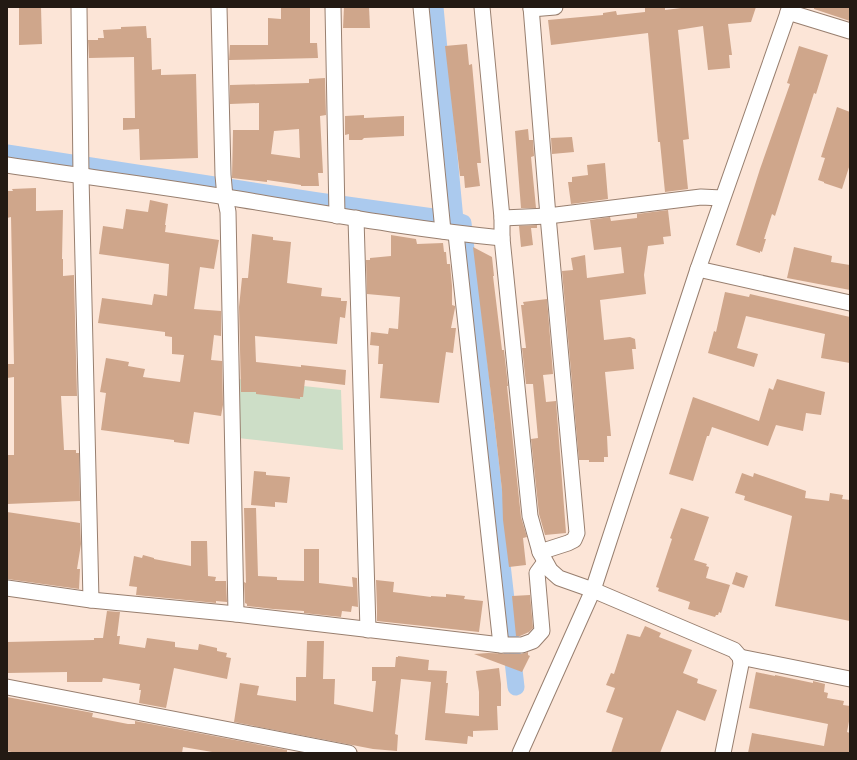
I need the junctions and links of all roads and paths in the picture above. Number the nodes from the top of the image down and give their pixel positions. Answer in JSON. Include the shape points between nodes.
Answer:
{"nodes":[{"id":1,"x":79,"y":7,"type":"edge"},
{"id":2,"x":219,"y":7,"type":"edge"},
{"id":3,"x":333,"y":7,"type":"edge"},
{"id":4,"x":421,"y":7,"type":"edge"},
{"id":5,"x":482,"y":7,"type":"edge"},
{"id":6,"x":554,"y":7,"type":"edge"},
{"id":7,"x":531,"y":8,"type":"edge"},
{"id":8,"x":789,"y":10,"type":"edge"},
{"id":9,"x":850,"y":30,"type":"edge"},
{"id":10,"x":7,"y":165,"type":"edge"},
{"id":11,"x":80,"y":176,"type":"junction"},
{"id":12,"x":225,"y":197,"type":"junction"},
{"id":13,"x":722,"y":198,"type":"junction"},
{"id":14,"x":337,"y":216,"type":"junction"},
{"id":15,"x":548,"y":216,"type":"junction"},
{"id":16,"x":356,"y":218,"type":"junction"},
{"id":17,"x":502,"y":218,"type":"junction"},
{"id":18,"x":450,"y":232,"type":"junction"},
{"id":19,"x":502,"y":238,"type":"junction"},
{"id":20,"x":698,"y":269,"type":"junction"},
{"id":21,"x":850,"y":303,"type":"edge"},
{"id":22,"x":542,"y":557,"type":"junction"},
{"id":23,"x":7,"y":588,"type":"edge"},
{"id":24,"x":593,"y":590,"type":"junction"},
{"id":25,"x":91,"y":600,"type":"junction"},
{"id":26,"x":236,"y":614,"type":"junction"},
{"id":27,"x":368,"y":630,"type":"junction"},
{"id":28,"x":501,"y":645,"type":"junction"},
{"id":29,"x":740,"y":657,"type":"junction"},
{"id":30,"x":850,"y":679,"type":"edge"},
{"id":31,"x":7,"y":687,"type":"edge"},
{"id":32,"x":309,"y":749,"type":"edge"},
{"id":33,"x":349,"y":753,"type":"edge"},
{"id":34,"x":520,"y":753,"type":"edge"},
{"id":35,"x":723,"y":753,"type":"edge"}],
"edges":[{"from":1,"to":11,"type":"street"},
{"from":2,"to":12,"type":"street"},
{"from":3,"to":14,"type":"street"},
{"from":4,"to":18,"type":"street"},
{"from":5,"to":17,"type":"street"},
{"from":6,"to":7,"type":"street"},
{"from":7,"to":15,"type":"street"},
{"from":8,"to":9,"type":"street"},
{"from":8,"to":13,"type":"street"},
{"from":10,"to":11,"type":"street"},
{"from":11,"to":12,"type":"street"},
{"from":11,"to":25,"type":"street"},
{"from":12,"to":14,"type":"street"},
{"from":12,"to":26,"type":"street","via":[[228,212]]},
{"from":13,"to":15,"type":"street","via":[[701,197]]},
{"from":13,"to":20,"type":"street"},
{"from":14,"to":16,"type":"street"},
{"from":15,"to":17,"type":"street"},
{"from":15,"to":22,"type":"street","via":[[577,533],[574,540]]},
{"from":16,"to":18,"type":"street"},
{"from":16,"to":27,"type":"street"},
{"from":17,"to":19,"type":"street"},
{"from":18,"to":19,"type":"street"},
{"from":18,"to":28,"type":"street"},
{"from":19,"to":22,"type":"street","via":[[530,516]]},
{"from":20,"to":21,"type":"street"},
{"from":20,"to":24,"type":"street"},
{"from":22,"to":24,"type":"street","via":[[559,578]]},
{"from":22,"to":28,"type":"street","via":[[537,573],[542,631],[533,641]]},
{"from":23,"to":25,"type":"street"},
{"from":24,"to":29,"type":"street","via":[[734,650]]},
{"from":24,"to":34,"type":"street"},
{"from":25,"to":26,"type":"street"},
{"from":26,"to":27,"type":"street"},
{"from":27,"to":28,"type":"street"},
{"from":29,"to":30,"type":"street"},
{"from":29,"to":35,"type":"street","via":[[741,664]]},
{"from":31,"to":32,"type":"street"},
{"from":32,"to":33,"type":"street"}]}
